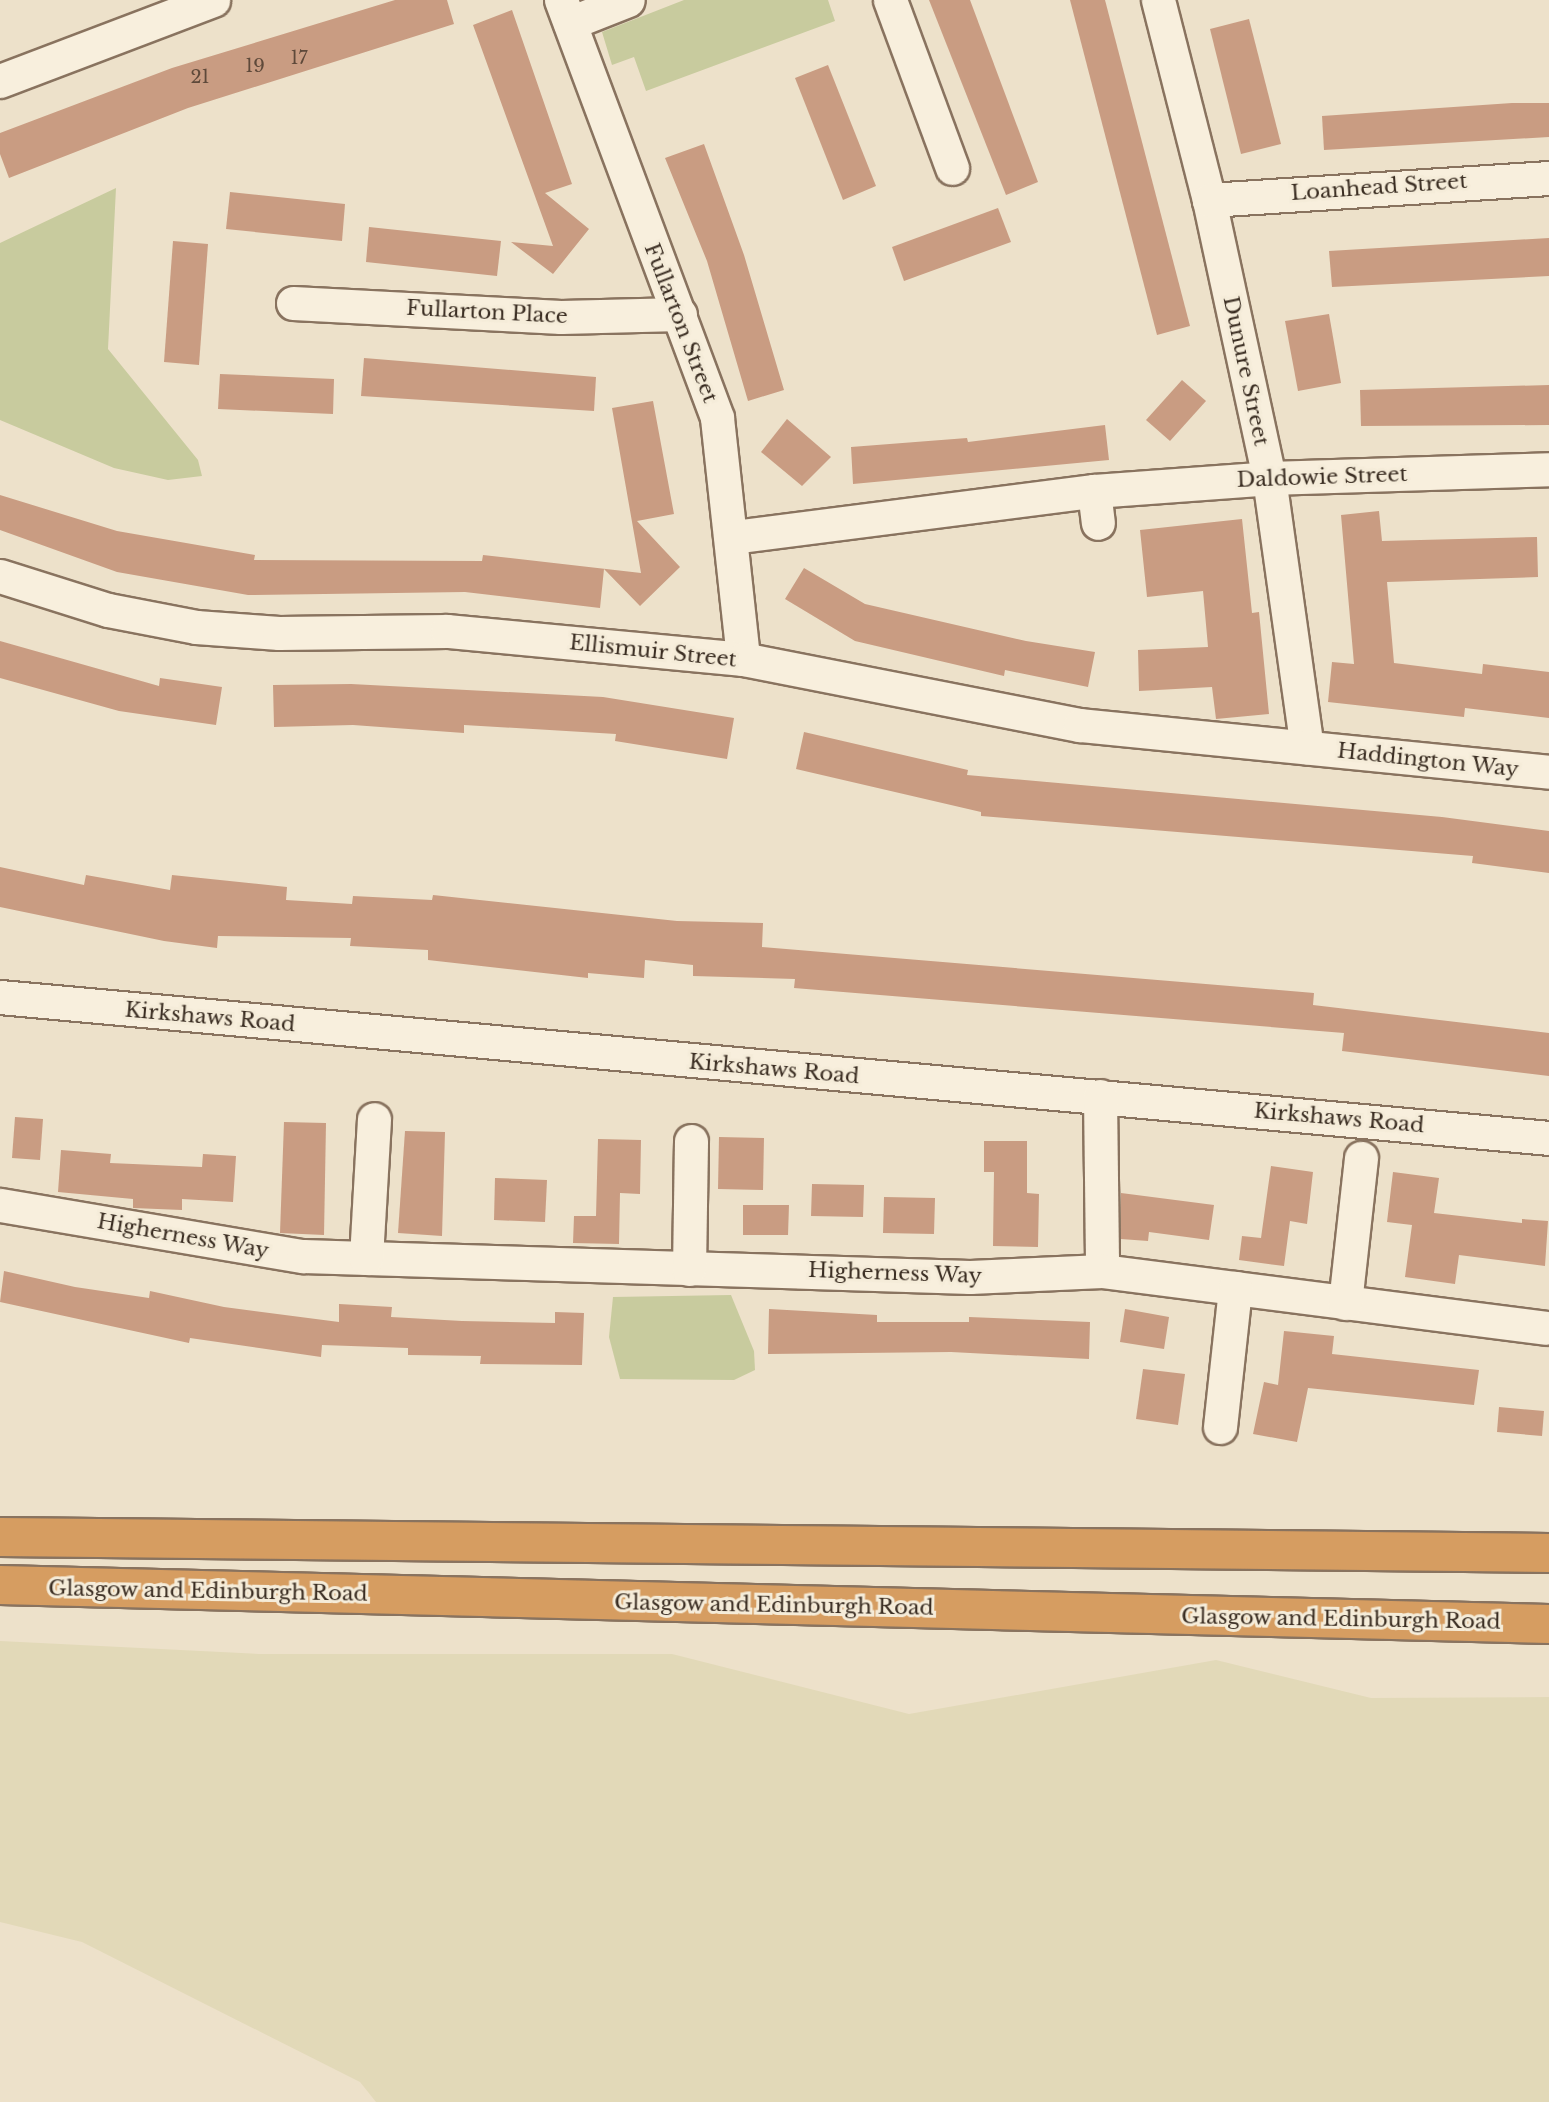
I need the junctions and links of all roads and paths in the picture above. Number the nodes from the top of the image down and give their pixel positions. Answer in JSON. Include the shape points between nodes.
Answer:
{"nodes":[{"id":1,"x":213,"y":0,"type":"edge"},
{"id":2,"x":628,"y":0,"type":"edge"},
{"id":3,"x":890,"y":0,"type":"edge"},
{"id":4,"x":1158,"y":0,"type":"edge"},
{"id":5,"x":565,"y":11,"type":"edge"},
{"id":6,"x":0,"y":81,"type":"edge"},
{"id":7,"x":952,"y":169,"type":"dead end"},
{"id":8,"x":1549,"y":178,"type":"edge"},
{"id":9,"x":1209,"y":200,"type":"junction"},
{"id":10,"x":293,"y":303,"type":"dead end"},
{"id":11,"x":680,"y":314,"type":"junction"},
{"id":12,"x":1549,"y":469,"type":"edge"},
{"id":13,"x":1269,"y":478,"type":"junction"},
{"id":14,"x":1094,"y":491,"type":"junction"},
{"id":15,"x":1098,"y":523,"type":"dead end"},
{"id":16,"x":733,"y":537,"type":"junction"},
{"id":17,"x":0,"y":576,"type":"edge"},
{"id":18,"x":743,"y":659,"type":"junction"},
{"id":19,"x":1307,"y":747,"type":"junction"},
{"id":20,"x":1549,"y":772,"type":"edge"},
{"id":21,"x":0,"y":997,"type":"edge"},
{"id":22,"x":1100,"y":1096,"type":"junction"},
{"id":23,"x":374,"y":1119,"type":"dead end"},
{"id":24,"x":1549,"y":1138,"type":"edge"},
{"id":25,"x":691,"y":1141,"type":"dead end"},
{"id":26,"x":1361,"y":1158,"type":"dead end"},
{"id":27,"x":0,"y":1205,"type":"edge"},
{"id":28,"x":366,"y":1258,"type":"junction"},
{"id":29,"x":688,"y":1269,"type":"junction"},
{"id":30,"x":1102,"y":1271,"type":"junction"},
{"id":31,"x":1235,"y":1289,"type":"junction"},
{"id":32,"x":1345,"y":1303,"type":"junction"},
{"id":33,"x":1545,"y":1328,"type":"dead end"},
{"id":34,"x":1220,"y":1427,"type":"dead end"},
{"id":35,"x":0,"y":1537,"type":"edge"},
{"id":36,"x":1549,"y":1553,"type":"edge"},
{"id":37,"x":0,"y":1586,"type":"edge"},
{"id":38,"x":1549,"y":1624,"type":"edge"}],
"edges":[{"from":1,"to":6,"type":"street"},
{"from":2,"to":5,"type":"street"},
{"from":3,"to":7,"type":"street"},
{"from":4,"to":9,"type":"street","name":"Dunure Street"},
{"from":5,"to":11,"type":"street","name":"Fullarton Street","via":[[629,191]]},
{"from":8,"to":9,"type":"street","name":"Loanhead Street"},
{"from":9,"to":13,"type":"street","name":"Dunure Street"},
{"from":10,"to":11,"type":"street","name":"Fullarton Place","via":[[561,317]]},
{"from":11,"to":16,"type":"street","name":"Fullarton Street","via":[[717,418]]},
{"from":12,"to":13,"type":"street","name":"Daldowie Street"},
{"from":13,"to":14,"type":"street","name":"Daldowie Street"},
{"from":13,"to":19,"type":"street","name":"Dunure Street"},
{"from":14,"to":15,"type":"street"},
{"from":14,"to":16,"type":"street","name":"Daldowie Street"},
{"from":16,"to":18,"type":"street","name":"Fullarton Street"},
{"from":17,"to":18,"type":"street","name":"Ellismuir Street","via":[[108,610],[196,627],[279,633],[447,631]]},
{"from":18,"to":19,"type":"street","name":"Ellismuir Street","via":[[1080,725]]},
{"from":19,"to":20,"type":"street","name":"Haddington Way"},
{"from":21,"to":22,"type":"street","name":"Kirkshaws Road"},
{"from":22,"to":24,"type":"street","name":"Kirkshaws Road"},
{"from":22,"to":30,"type":"street"},
{"from":23,"to":28,"type":"street"},
{"from":25,"to":29,"type":"street"},
{"from":26,"to":32,"type":"street"},
{"from":27,"to":28,"type":"street","name":"Higherness Way","via":[[303,1256]]},
{"from":28,"to":29,"type":"street","name":"Higherness Way"},
{"from":29,"to":30,"type":"street","name":"Higherness Way","via":[[970,1277]]},
{"from":30,"to":31,"type":"street","name":"Higherness Way"},
{"from":31,"to":32,"type":"street","name":"Higherness Way"},
{"from":31,"to":34,"type":"street"},
{"from":32,"to":33,"type":"street","name":"Higherness Way"},
{"from":35,"to":36,"type":"highway"},
{"from":37,"to":38,"type":"highway","name":"Glasgow and Edinburgh Road"}]}
